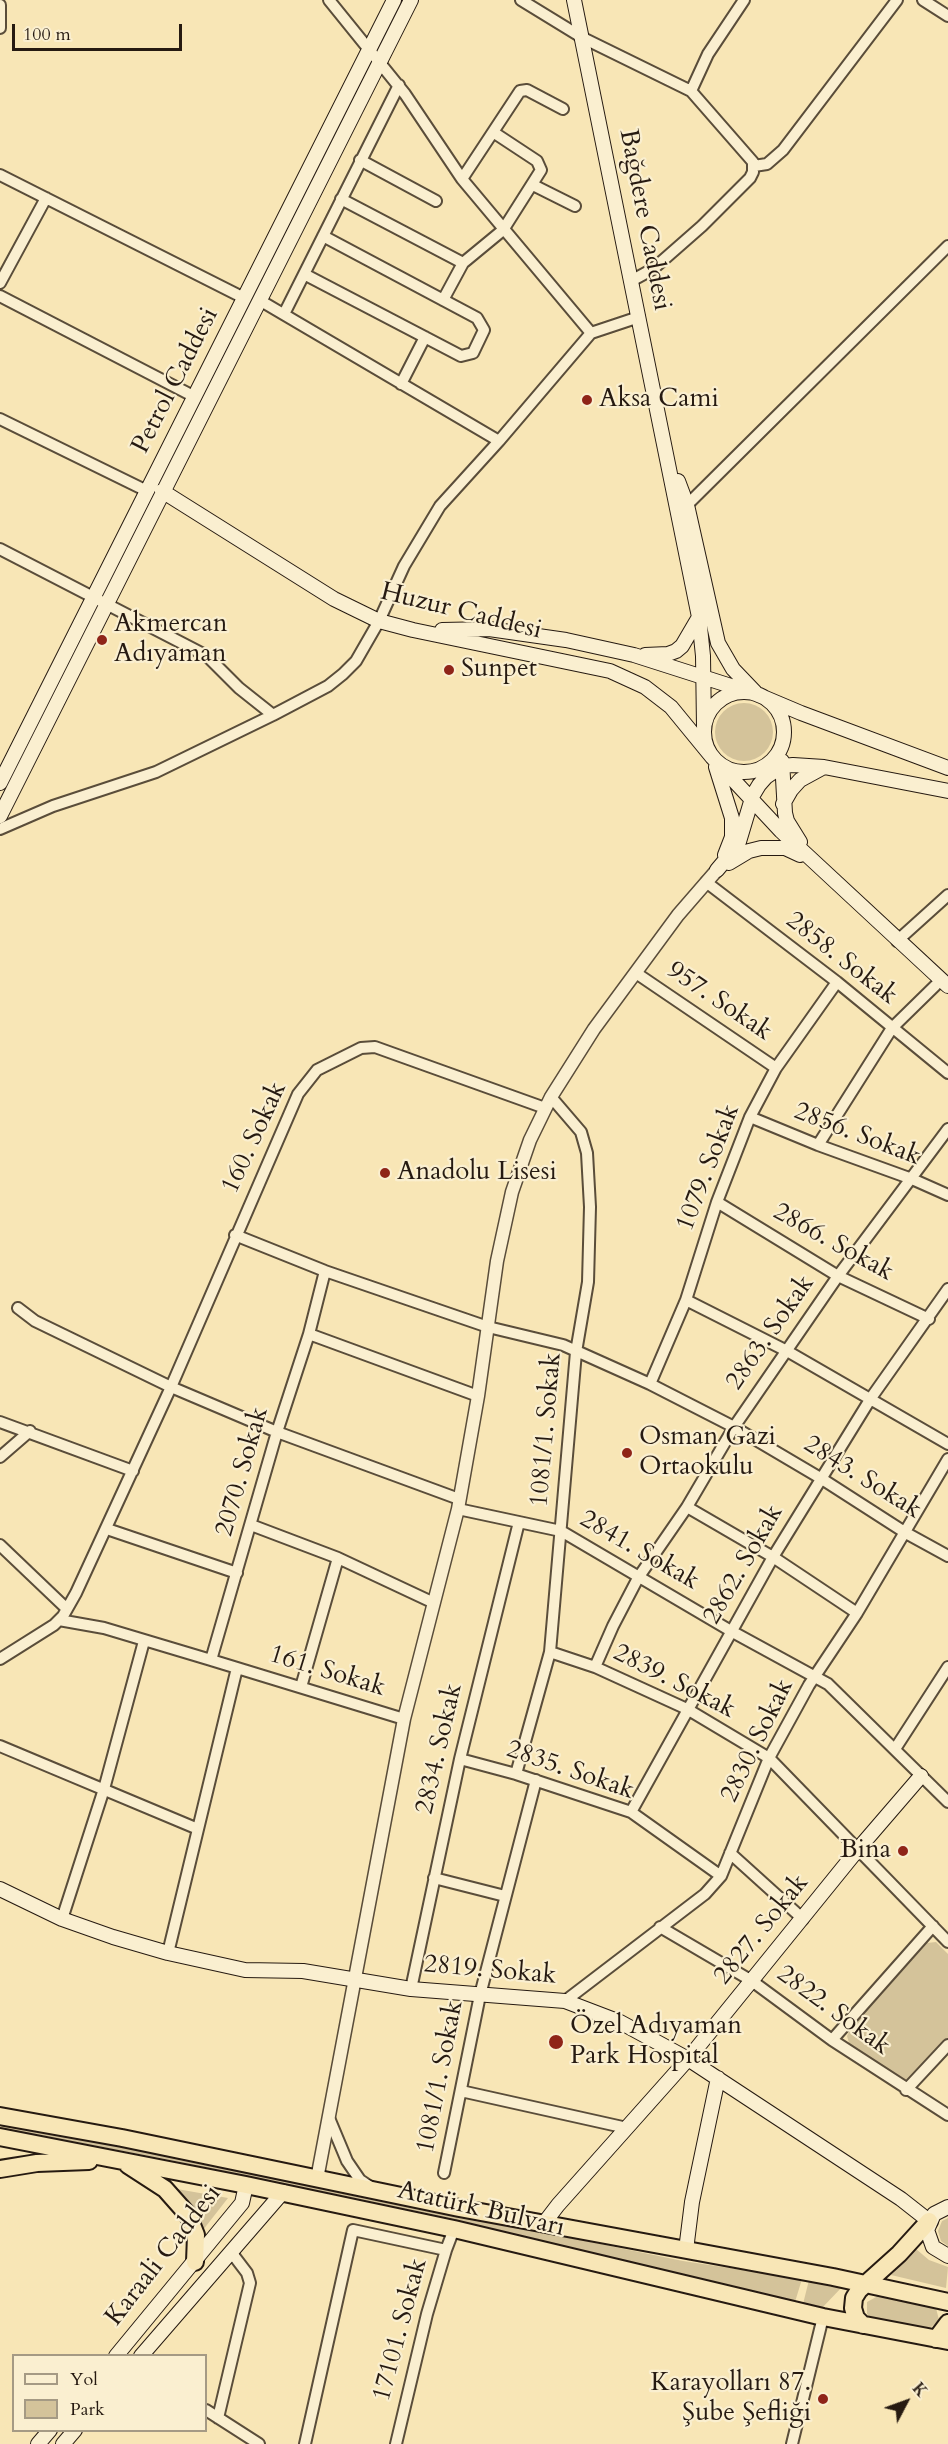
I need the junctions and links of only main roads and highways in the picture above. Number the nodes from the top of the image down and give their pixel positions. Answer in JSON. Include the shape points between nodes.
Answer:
{"nodes":[{"id":1,"x":394,"y":0,"type":"edge"},
{"id":2,"x":411,"y":0,"type":"edge"},
{"id":3,"x":574,"y":0,"type":"edge"},
{"id":4,"x":162,"y":491,"type":"junction"},
{"id":5,"x":682,"y":508,"type":"junction"},
{"id":6,"x":100,"y":600,"type":"junction"},
{"id":7,"x":699,"y":617,"type":"junction"},
{"id":8,"x":413,"y":630,"type":"junction"},
{"id":9,"x":634,"y":655,"type":"junction"},
{"id":10,"x":703,"y":676,"type":"junction"},
{"id":11,"x":756,"y":694,"type":"junction"},
{"id":12,"x":704,"y":727,"type":"junction"},
{"id":13,"x":782,"y":745,"type":"junction"},
{"id":14,"x":712,"y":757,"type":"junction"},
{"id":15,"x":782,"y":766,"type":"junction"},
{"id":16,"x":824,"y":767,"type":"junction"},
{"id":17,"x":948,"y":768,"type":"edge"},
{"id":18,"x":762,"y":769,"type":"junction"},
{"id":19,"x":0,"y":783,"type":"edge"},
{"id":20,"x":948,"y":791,"type":"edge"},
{"id":21,"x":751,"y":801,"type":"junction"},
{"id":22,"x":783,"y":804,"type":"junction"},
{"id":23,"x":0,"y":816,"type":"edge"},
{"id":24,"x":813,"y":862,"type":"junction"},
{"id":25,"x":717,"y":870,"type":"junction"},
{"id":26,"x":944,"y":983,"type":"edge"},
{"id":27,"x":921,"y":1776,"type":"road end"},
{"id":28,"x":0,"y":1889,"type":"edge"},
{"id":29,"x":688,"y":2059,"type":"junction"},
{"id":30,"x":718,"y":2078,"type":"junction"},
{"id":31,"x":0,"y":2116,"type":"edge"},
{"id":32,"x":0,"y":2137,"type":"edge"},
{"id":33,"x":118,"y":2159,"type":"junction"},
{"id":34,"x":0,"y":2169,"type":"edge"},
{"id":35,"x":246,"y":2185,"type":"junction"},
{"id":36,"x":283,"y":2192,"type":"junction"},
{"id":37,"x":948,"y":2199,"type":"edge"},
{"id":38,"x":948,"y":2207,"type":"edge"},
{"id":39,"x":932,"y":2218,"type":"junction"},
{"id":40,"x":545,"y":2222,"type":"junction"},
{"id":41,"x":686,"y":2250,"type":"junction"},
{"id":42,"x":948,"y":2256,"type":"edge"},
{"id":43,"x":195,"y":2262,"type":"junction"},
{"id":44,"x":867,"y":2284,"type":"junction"},
{"id":45,"x":948,"y":2302,"type":"edge"},
{"id":46,"x":948,"y":2323,"type":"edge"},
{"id":47,"x":863,"y":2325,"type":"junction"},
{"id":48,"x":942,"y":2340,"type":"edge"},
{"id":49,"x":117,"y":2354,"type":"edge"},
{"id":50,"x":142,"y":2354,"type":"edge"},
{"id":51,"x":48,"y":2432,"type":"edge"},
{"id":52,"x":73,"y":2432,"type":"edge"},
{"id":53,"x":38,"y":2444,"type":"edge"},
{"id":54,"x":63,"y":2444,"type":"edge"}],
"edges":[{"from":1,"to":6,"type":"main road","name":"Petrol Caddesi","via":[[147,491]]},
{"from":2,"to":4,"type":"main road"},
{"from":3,"to":5,"type":"main road","name":"Bağdere Caddesi"},
{"from":4,"to":6,"type":"main road"},
{"from":4,"to":8,"type":"main road","name":"Huzur Caddesi","via":[[334,599],[379,621]]},
{"from":5,"to":7,"type":"main road","name":"Bağdere Caddesi"},
{"from":5,"to":11,"type":"main road","name":"Bağdere Caddesi","via":[[718,643],[733,669]]},
{"from":6,"to":19,"type":"main road","name":"Petrol Caddesi"},
{"from":6,"to":23,"type":"main road"},
{"from":7,"to":9,"type":"main road","via":[[676,651]]},
{"from":7,"to":10,"type":"main road","name":"Bağdere Caddesi"},
{"from":8,"to":9,"type":"main road","via":[[489,629]]},
{"from":8,"to":14,"type":"main road","name":"Huzur Caddesi","via":[[631,679],[667,704]]},
{"from":9,"to":10,"type":"main road"},
{"from":10,"to":11,"type":"main road"},
{"from":10,"to":12,"type":"main road","name":"Bağdere Caddesi"},
{"from":11,"to":12,"type":"main road","via":[[726,696],[708,712]]},
{"from":11,"to":13,"type":"main road","via":[[780,714]]},
{"from":11,"to":17,"type":"main road"},
{"from":12,"to":14,"type":"main road","via":[[705,743]]},
{"from":13,"to":15,"type":"main road"},
{"from":13,"to":18,"type":"main road"},
{"from":14,"to":18,"type":"main road","via":[[731,771]]},
{"from":14,"to":21,"type":"main road"},
{"from":14,"to":25,"type":"main road","via":[[732,822],[730,844]]},
{"from":15,"to":16,"type":"main road"},
{"from":15,"to":18,"type":"main road"},
{"from":15,"to":21,"type":"main road","via":[[762,781]]},
{"from":15,"to":22,"type":"main road"},
{"from":16,"to":20,"type":"main road"},
{"from":16,"to":22,"type":"main road","via":[[800,780]]},
{"from":21,"to":24,"type":"main road"},
{"from":21,"to":25,"type":"main road","via":[[738,845]]},
{"from":22,"to":24,"type":"main road","via":[[787,821]]},
{"from":24,"to":25,"type":"main road","via":[[785,848],[761,848]]},
{"from":24,"to":26,"type":"main road"},
{"from":27,"to":29,"type":"main road","name":"2827. Sokak"},
{"from":28,"to":29,"type":"main road","name":"2819. Sokak","via":[[62,1919],[168,1953],[245,1970],[303,1971],[411,1989],[565,2001],[620,2022]]},
{"from":29,"to":30,"type":"main road","name":"2819. Sokak"},
{"from":29,"to":40,"type":"main road","name":"2827. Sokak"},
{"from":30,"to":39,"type":"main road","name":"2819. Sokak"},
{"from":30,"to":41,"type":"main road"},
{"from":31,"to":40,"type":"highway","name":"Atatürk Bulvarı"},
{"from":32,"to":33,"type":"highway","name":"Atatürk Bulvarı"},
{"from":33,"to":34,"type":"highway"},
{"from":33,"to":35,"type":"highway","name":"Atatürk Bulvarı"},
{"from":33,"to":43,"type":"highway","via":[[165,2189],[186,2212],[195,2232]]},
{"from":35,"to":36,"type":"highway","name":"Atatürk Bulvarı"},
{"from":35,"to":43,"type":"main road","name":"Karaali Caddesi","via":[[242,2203]]},
{"from":36,"to":47,"type":"highway","name":"Atatürk Bulvarı"},
{"from":36,"to":50,"type":"main road","name":"Karaali Caddesi"},
{"from":37,"to":39,"type":"main road"},
{"from":38,"to":39,"type":"main road"},
{"from":39,"to":42,"type":"main road","via":[[929,2239],[933,2247]]},
{"from":39,"to":44,"type":"highway"},
{"from":40,"to":41,"type":"highway","name":"Atatürk Bulvarı"},
{"from":41,"to":44,"type":"highway","name":"Atatürk Bulvarı"},
{"from":43,"to":49,"type":"main road","name":"Karaali Caddesi"},
{"from":44,"to":45,"type":"highway","name":"Atatürk Bulvarı"},
{"from":44,"to":47,"type":"highway","via":[[854,2298],[853,2308]]},
{"from":46,"to":48,"type":"highway"},
{"from":47,"to":48,"type":"highway","name":"Atatürk Bulvarı"},
{"from":51,"to":53,"type":"main road"},
{"from":52,"to":54,"type":"main road"}]}
